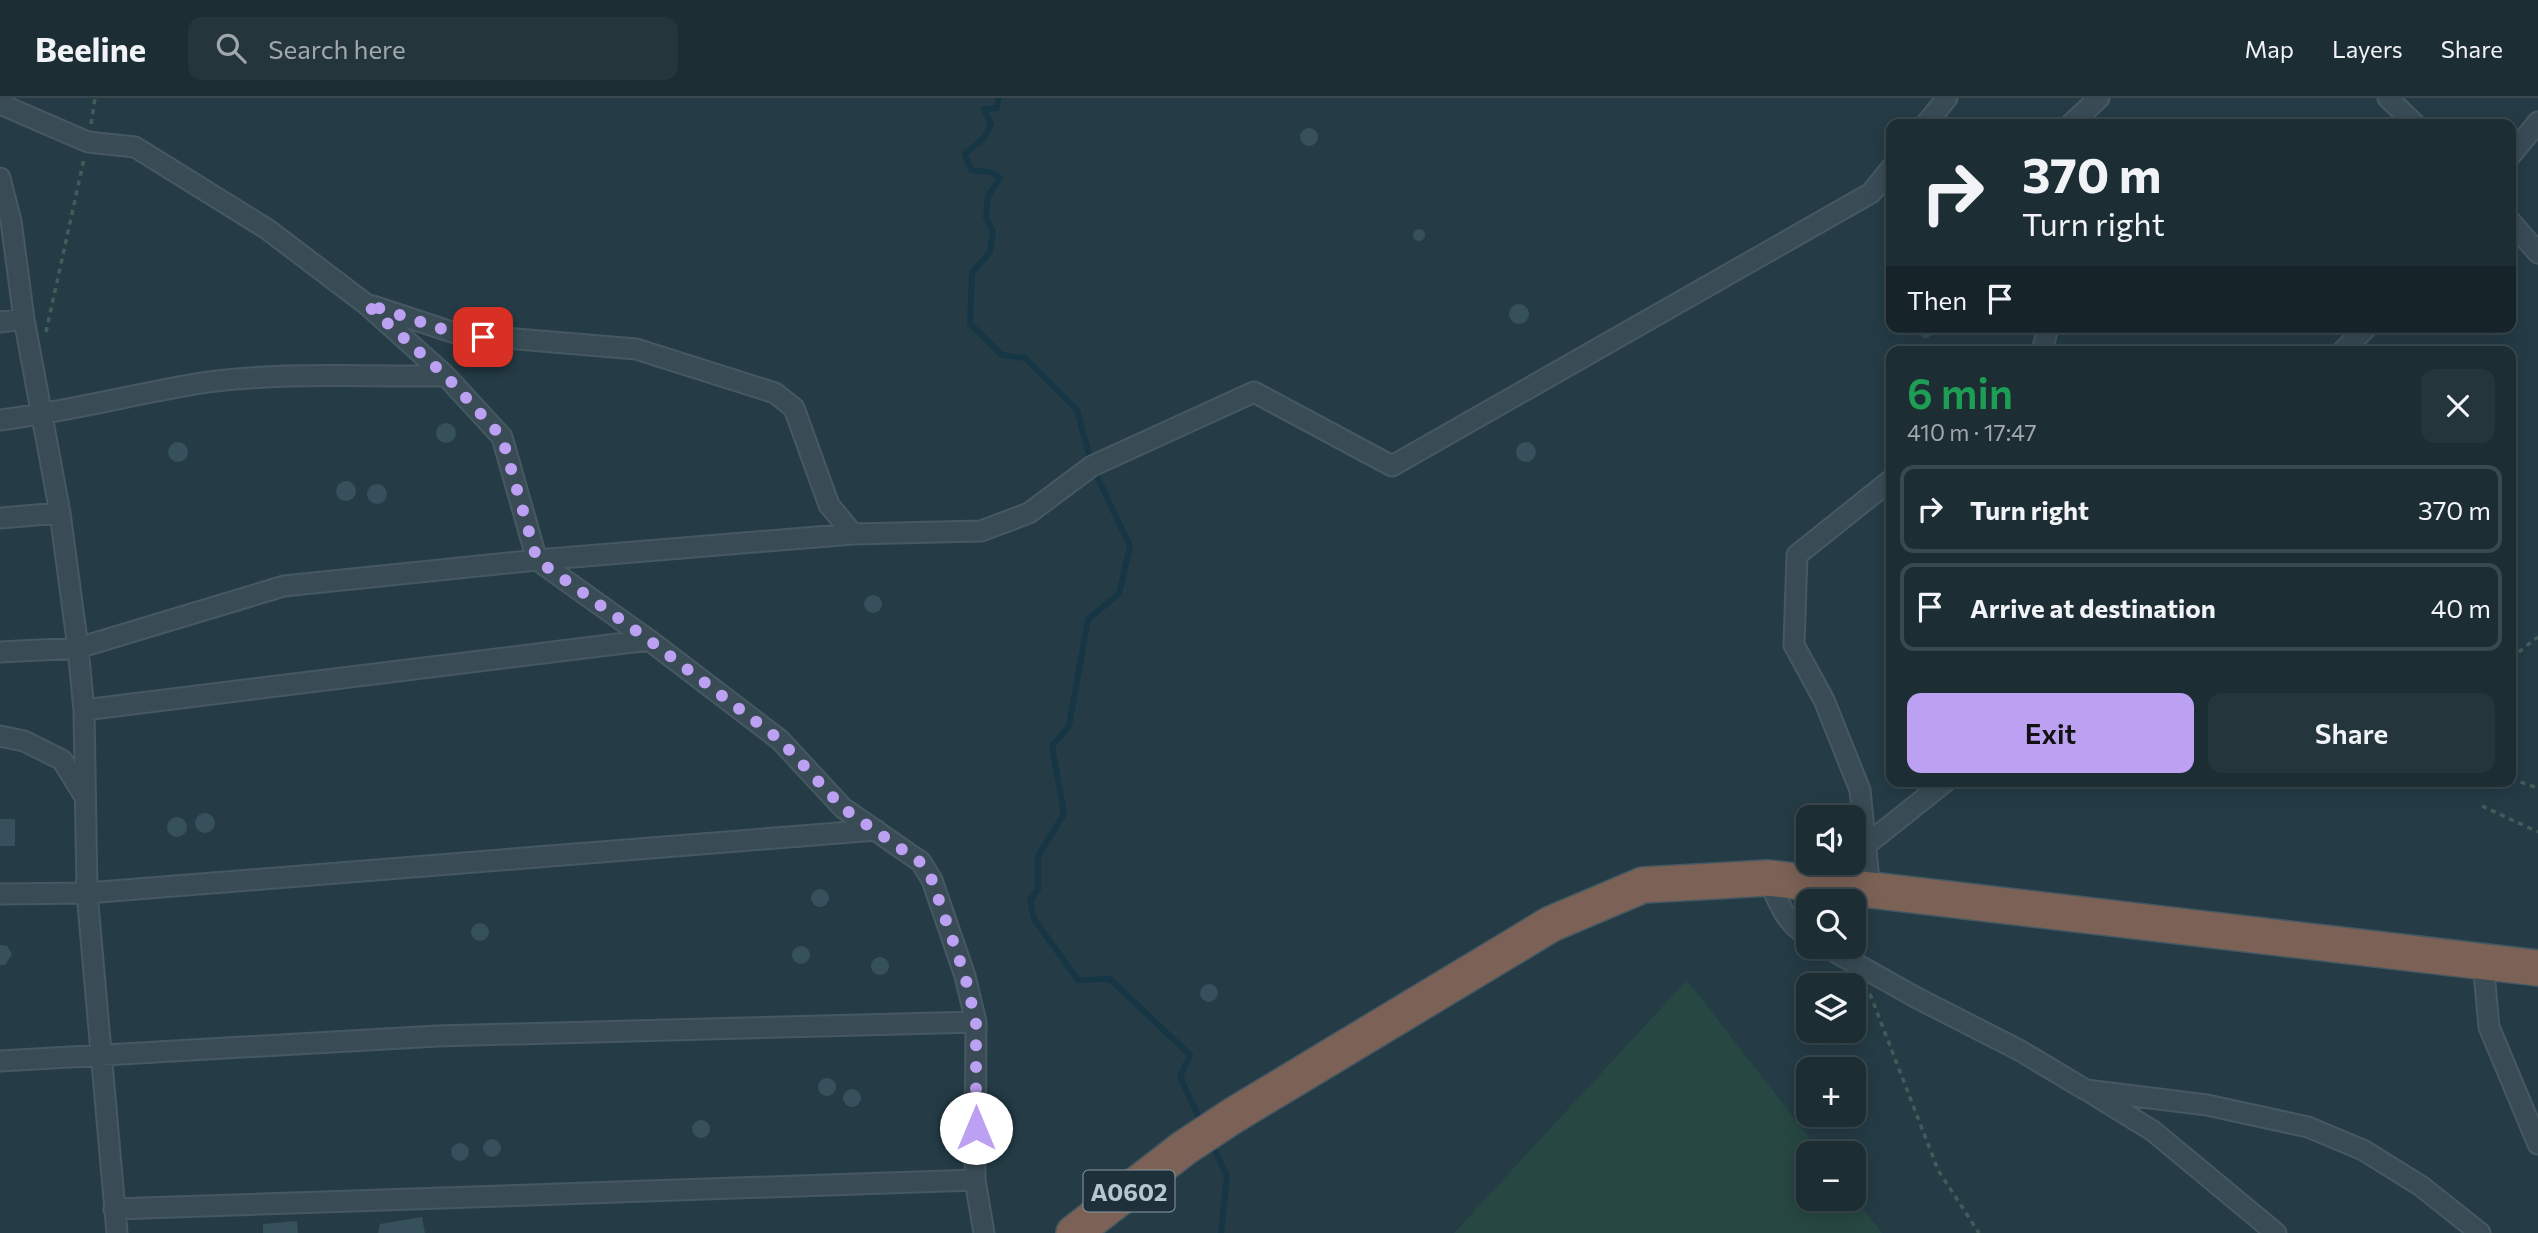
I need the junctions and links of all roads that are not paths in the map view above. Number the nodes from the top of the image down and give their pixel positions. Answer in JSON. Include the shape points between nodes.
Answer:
{"nodes":[{"id":1,"x":1947,"y":98,"type":"edge"},
{"id":2,"x":2099,"y":98,"type":"edge"},
{"id":3,"x":2388,"y":98,"type":"edge"},
{"id":4,"x":0,"y":104,"type":"edge"},
{"id":5,"x":1930,"y":119,"type":"edge"},
{"id":6,"x":2076,"y":119,"type":"edge"},
{"id":7,"x":2410,"y":119,"type":"edge"},
{"id":8,"x":2538,"y":122,"type":"edge"},
{"id":9,"x":2516,"y":149,"type":"edge"},
{"id":10,"x":1886,"y":174,"type":"edge"},
{"id":11,"x":0,"y":178,"type":"edge"},
{"id":12,"x":5,"y":221,"type":"edge"},
{"id":13,"x":2516,"y":228,"type":"edge"},
{"id":14,"x":2538,"y":253,"type":"edge"},
{"id":15,"x":366,"y":304,"type":"junction"},
{"id":16,"x":24,"y":319,"type":"junction"},
{"id":17,"x":0,"y":322,"type":"edge"},
{"id":18,"x":2361,"y":333,"type":"edge"},
{"id":19,"x":2348,"y":346,"type":"edge"},
{"id":20,"x":446,"y":376,"type":"junction"},
{"id":21,"x":41,"y":415,"type":"junction"},
{"id":22,"x":0,"y":419,"type":"edge"},
{"id":23,"x":1886,"y":484,"type":"edge"},
{"id":24,"x":60,"y":513,"type":"junction"},
{"id":25,"x":0,"y":518,"type":"edge"},
{"id":26,"x":853,"y":534,"type":"junction"},
{"id":27,"x":537,"y":560,"type":"junction"},
{"id":28,"x":649,"y":640,"type":"junction"},
{"id":29,"x":78,"y":648,"type":"junction"},
{"id":30,"x":0,"y":652,"type":"edge"},
{"id":31,"x":84,"y":710,"type":"junction"},
{"id":32,"x":0,"y":736,"type":"edge"},
{"id":33,"x":1939,"y":787,"type":"edge"},
{"id":34,"x":85,"y":798,"type":"junction"},
{"id":35,"x":1862,"y":805,"type":"edge"},
{"id":36,"x":876,"y":830,"type":"junction"},
{"id":37,"x":1866,"y":845,"type":"joint"},
{"id":38,"x":1768,"y":878,"type":"junction"},
{"id":39,"x":1870,"y":890,"type":"junction"},
{"id":40,"x":87,"y":892,"type":"junction"},
{"id":41,"x":0,"y":894,"type":"edge"},
{"id":42,"x":1796,"y":929,"type":"edge"},
{"id":43,"x":1847,"y":959,"type":"edge"},
{"id":44,"x":2483,"y":962,"type":"junction"},
{"id":45,"x":2538,"y":968,"type":"edge"},
{"id":46,"x":976,"y":1022,"type":"junction"},
{"id":47,"x":100,"y":1055,"type":"junction"},
{"id":48,"x":0,"y":1061,"type":"edge"},
{"id":49,"x":2086,"y":1090,"type":"junction"},
{"id":50,"x":2538,"y":1144,"type":"edge"},
{"id":51,"x":975,"y":1180,"type":"junction"},
{"id":52,"x":114,"y":1209,"type":"junction"},
{"id":53,"x":117,"y":1233,"type":"edge"},
{"id":54,"x":984,"y":1233,"type":"edge"},
{"id":55,"x":1074,"y":1233,"type":"edge"},
{"id":56,"x":2276,"y":1233,"type":"edge"},
{"id":57,"x":2480,"y":1233,"type":"edge"}],
"edges":[{"from":1,"to":5,"type":"street"},
{"from":2,"to":6,"type":"street"},
{"from":3,"to":7,"type":"street"},
{"from":4,"to":15,"type":"street","via":[[88,142],[135,147],[267,229]]},
{"from":8,"to":9,"type":"street"},
{"from":10,"to":26,"type":"street","via":[[1871,193],[1392,466],[1254,392],[1092,466],[1029,513],[981,531]]},
{"from":11,"to":12,"type":"street"},
{"from":12,"to":16,"type":"street"},
{"from":13,"to":14,"type":"street"},
{"from":15,"to":20,"type":"street"},
{"from":15,"to":26,"type":"street","via":[[458,334],[636,349],[775,393],[794,408],[828,505]]},
{"from":16,"to":17,"type":"street"},
{"from":16,"to":21,"type":"street"},
{"from":18,"to":19,"type":"street"},
{"from":20,"to":21,"type":"street","via":[[197,384]]},
{"from":20,"to":27,"type":"street","via":[[502,437]]},
{"from":21,"to":22,"type":"street"},
{"from":21,"to":24,"type":"street"},
{"from":23,"to":35,"type":"street","via":[[1797,555],[1794,645],[1824,700],[1860,790]]},
{"from":24,"to":25,"type":"street"},
{"from":24,"to":29,"type":"street"},
{"from":26,"to":27,"type":"street"},
{"from":27,"to":28,"type":"street"},
{"from":27,"to":29,"type":"street","via":[[284,586]]},
{"from":28,"to":31,"type":"street"},
{"from":28,"to":36,"type":"street","via":[[780,740],[843,808]]},
{"from":29,"to":30,"type":"street"},
{"from":29,"to":31,"type":"street"},
{"from":31,"to":34,"type":"street"},
{"from":32,"to":34,"type":"street","via":[[24,741],[62,760]]},
{"from":33,"to":37,"type":"street"},
{"from":34,"to":40,"type":"street"},
{"from":36,"to":40,"type":"street"},
{"from":36,"to":46,"type":"street","via":[[920,862],[932,880]]},
{"from":37,"to":39,"type":"street"},
{"from":38,"to":39,"type":"highway","number":"A0602"},
{"from":38,"to":42,"type":"street"},
{"from":38,"to":55,"type":"highway","number":"A0602","via":[[1643,885],[1551,924],[1234,1115]]},
{"from":39,"to":44,"type":"highway","number":"A0602"},
{"from":40,"to":41,"type":"street"},
{"from":40,"to":47,"type":"street"},
{"from":43,"to":49,"type":"street"},
{"from":44,"to":45,"type":"highway","number":"A0602"},
{"from":44,"to":50,"type":"street","via":[[2489,1027]]},
{"from":46,"to":47,"type":"street","via":[[437,1036]]},
{"from":46,"to":51,"type":"street"},
{"from":47,"to":48,"type":"street"},
{"from":47,"to":52,"type":"street"},
{"from":49,"to":56,"type":"street","via":[[2153,1131]]},
{"from":49,"to":57,"type":"street","via":[[2207,1105],[2308,1127],[2363,1150]]},
{"from":51,"to":52,"type":"street"},
{"from":51,"to":54,"type":"street"},
{"from":52,"to":53,"type":"street"}]}
